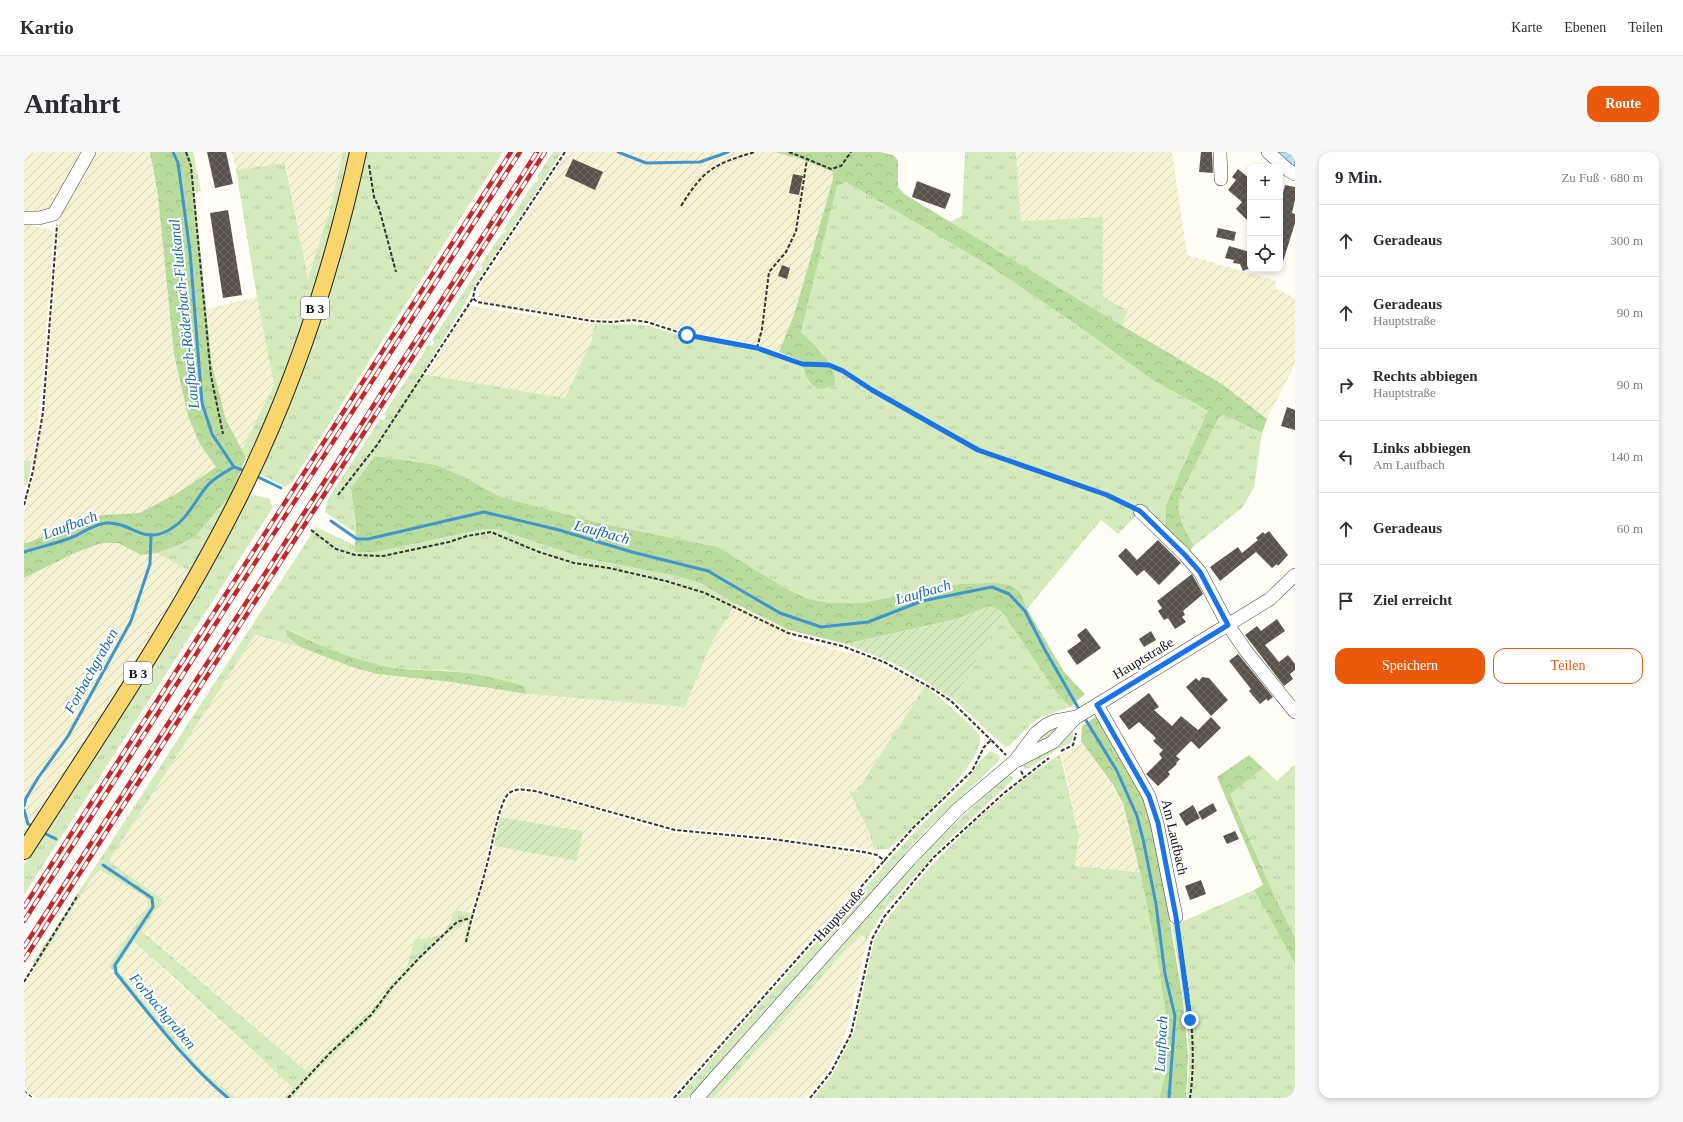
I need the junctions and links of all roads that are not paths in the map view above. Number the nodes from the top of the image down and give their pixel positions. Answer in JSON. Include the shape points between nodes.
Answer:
{"nodes":[{"id":1,"x":89,"y":152,"type":"edge"},
{"id":2,"x":1220,"y":152,"type":"edge"},
{"id":3,"x":1268,"y":152,"type":"edge"},
{"id":4,"x":364,"y":157,"type":"edge"},
{"id":5,"x":1295,"y":174,"type":"edge"},
{"id":6,"x":1221,"y":179,"type":"dead end"},
{"id":7,"x":24,"y":218,"type":"edge"},
{"id":8,"x":1140,"y":511,"type":"road end"},
{"id":9,"x":1295,"y":575,"type":"edge"},
{"id":10,"x":1228,"y":625,"type":"junction"},
{"id":11,"x":1084,"y":712,"type":"junction"},
{"id":12,"x":1295,"y":712,"type":"edge"},
{"id":13,"x":1010,"y":758,"type":"junction"},
{"id":14,"x":24,"y":851,"type":"edge"},
{"id":15,"x":1176,"y":917,"type":"road end"},
{"id":16,"x":697,"y":1098,"type":"edge"}],
"edges":[{"from":1,"to":7,"type":"street","via":[[54,214]]},
{"from":2,"to":6,"type":"street"},
{"from":3,"to":5,"type":"street"},
{"from":4,"to":14,"type":"main road","number":"B 3","via":[[303,345],[243,489],[200,570],[149,657]]},
{"from":8,"to":10,"type":"street","via":[[1200,572]]},
{"from":9,"to":10,"type":"street","name":"Hauptstraße","via":[[1270,599]]},
{"from":10,"to":11,"type":"street","name":"Hauptstraße"},
{"from":10,"to":12,"type":"street"},
{"from":11,"to":13,"type":"street","name":"Hauptstraße","via":[[1053,742]]},
{"from":11,"to":13,"type":"street","name":"Hauptstraße","via":[[1046,725]]},
{"from":11,"to":15,"type":"street","name":"Am Laufbach","via":[[1149,796],[1158,823]]},
{"from":13,"to":16,"type":"street","name":"Hauptstraße","via":[[910,859]]}]}
